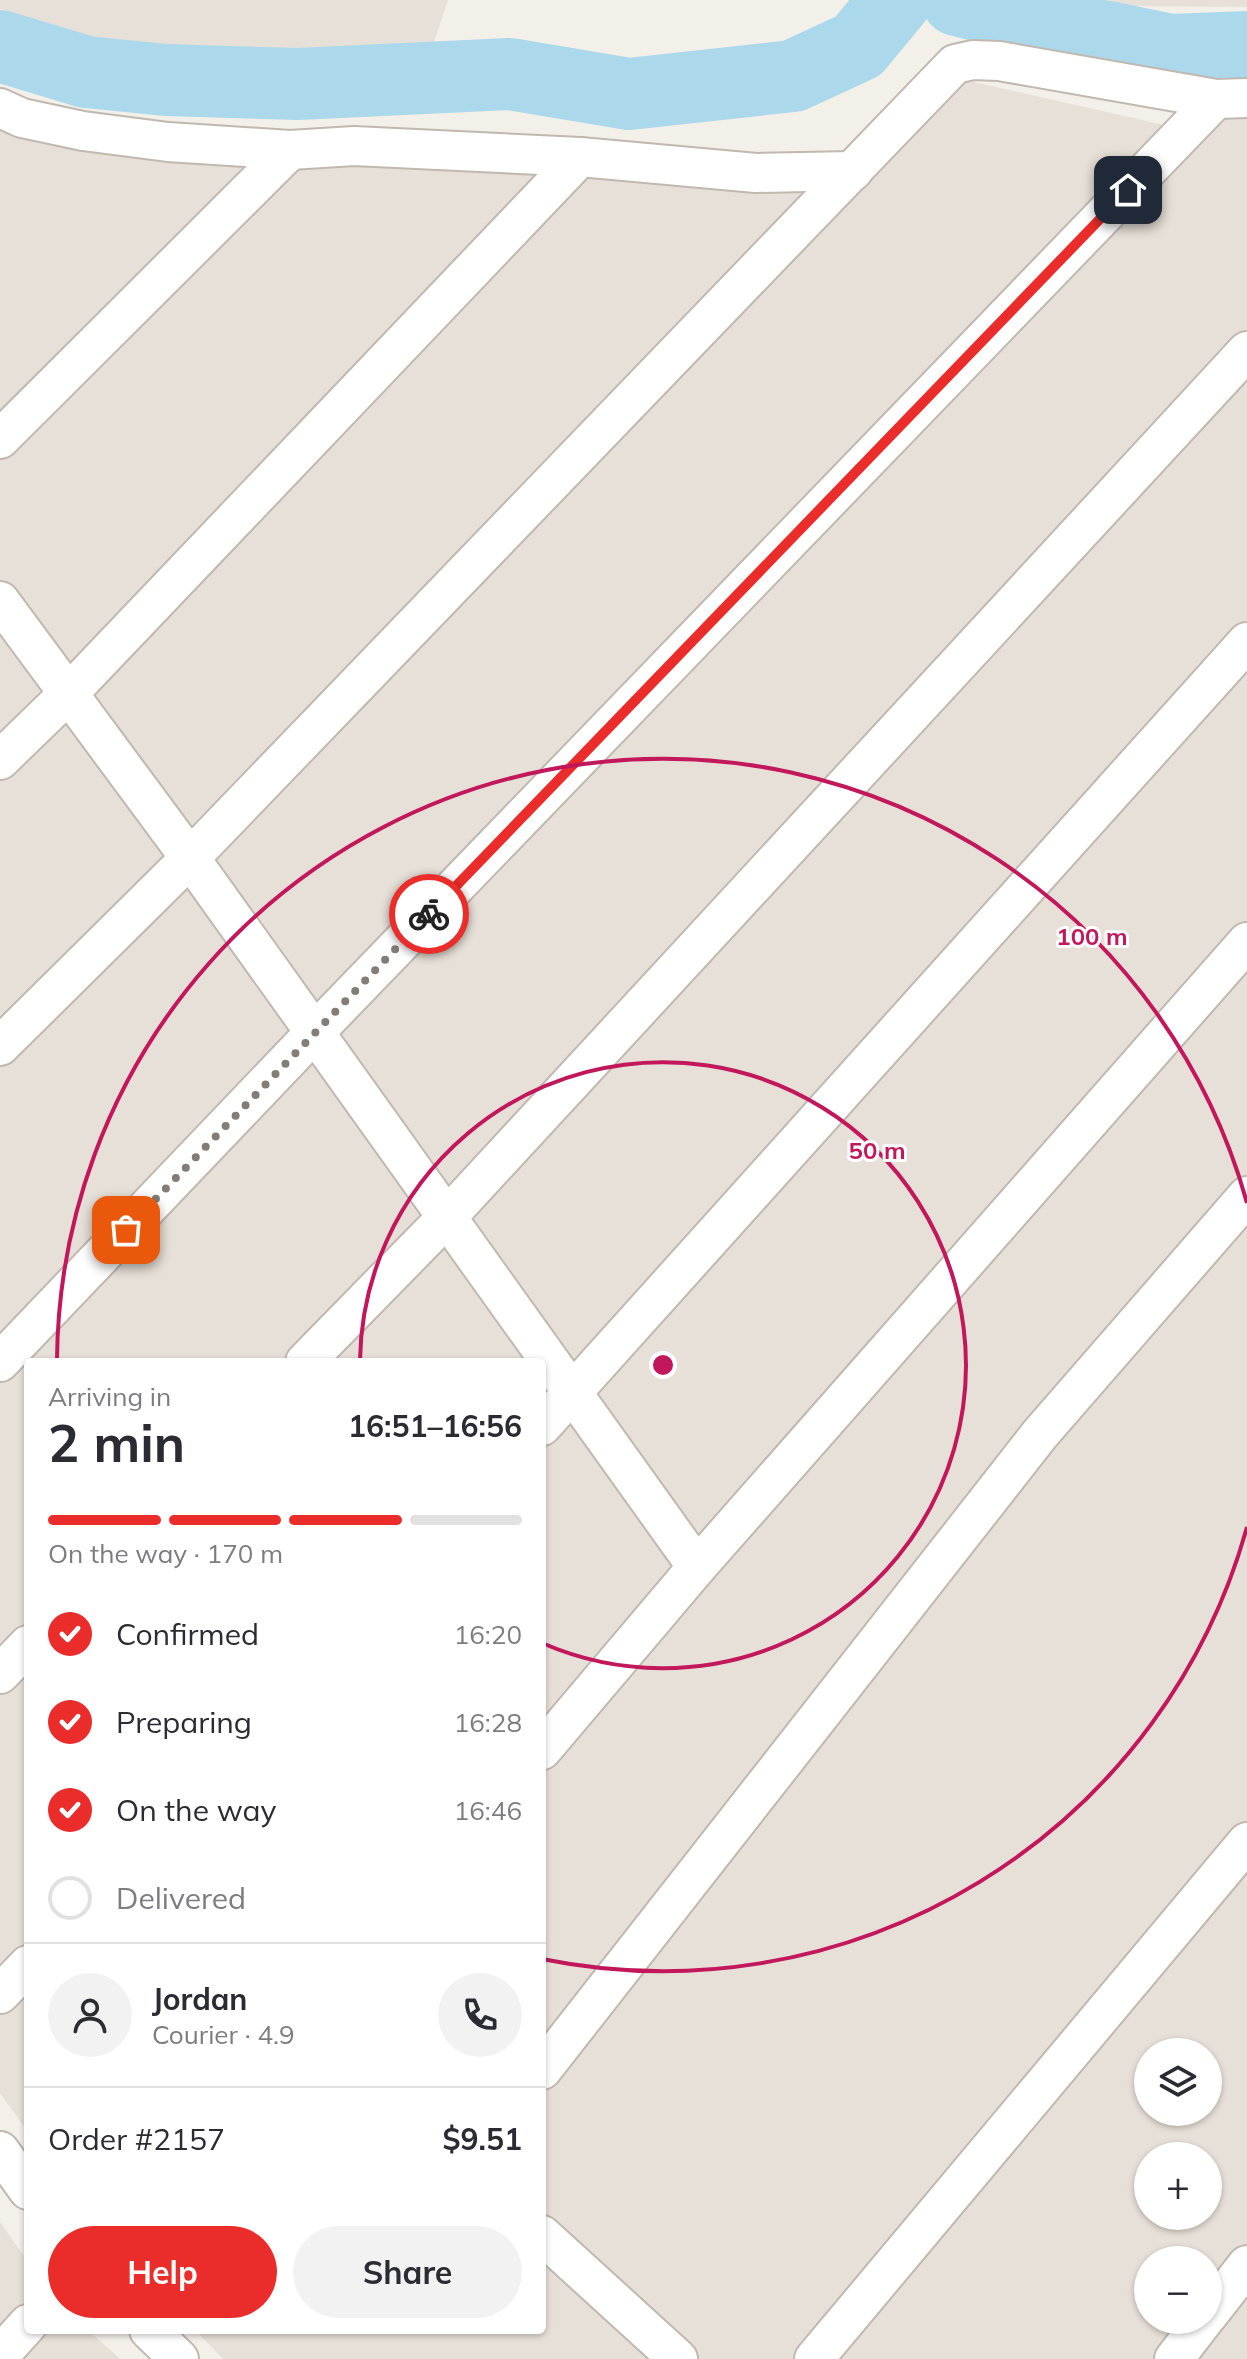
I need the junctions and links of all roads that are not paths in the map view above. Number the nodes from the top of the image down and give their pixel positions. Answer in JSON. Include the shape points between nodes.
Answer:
{"nodes":[{"id":1,"x":1232,"y":98,"type":"edge"},
{"id":2,"x":7,"y":122,"type":"edge"},
{"id":3,"x":290,"y":150,"type":"junction"},
{"id":4,"x":580,"y":157,"type":"junction"},
{"id":5,"x":853,"y":171,"type":"junction"},
{"id":6,"x":1247,"y":351,"type":"edge"},
{"id":7,"x":0,"y":439,"type":"edge"},
{"id":8,"x":0,"y":601,"type":"edge"},
{"id":9,"x":1247,"y":642,"type":"edge"},
{"id":10,"x":68,"y":694,"type":"junction"},
{"id":11,"x":0,"y":760,"type":"edge"},
{"id":12,"x":190,"y":858,"type":"junction"},
{"id":13,"x":1247,"y":942,"type":"edge"},
{"id":14,"x":315,"y":1032,"type":"junction"},
{"id":15,"x":0,"y":1046,"type":"edge"},
{"id":16,"x":1247,"y":1196,"type":"edge"},
{"id":17,"x":447,"y":1217,"type":"junction"},
{"id":18,"x":309,"y":1358,"type":"edge"},
{"id":19,"x":0,"y":1362,"type":"edge"},
{"id":20,"x":573,"y":1393,"type":"junction"},
{"id":21,"x":546,"y":1422,"type":"edge"},
{"id":22,"x":697,"y":1567,"type":"junction"},
{"id":23,"x":24,"y":1649,"type":"edge"},
{"id":24,"x":0,"y":1674,"type":"edge"},
{"id":25,"x":546,"y":1745,"type":"edge"},
{"id":26,"x":1247,"y":1842,"type":"edge"},
{"id":27,"x":24,"y":1969,"type":"edge"},
{"id":28,"x":0,"y":1994,"type":"edge"},
{"id":29,"x":546,"y":2065,"type":"edge"},
{"id":30,"x":0,"y":2151,"type":"edge"},
{"id":31,"x":24,"y":2184,"type":"edge"},
{"id":32,"x":546,"y":2239,"type":"edge"},
{"id":33,"x":1247,"y":2265,"type":"edge"},
{"id":34,"x":1222,"y":2297,"type":"edge"},
{"id":35,"x":24,"y":2328,"type":"edge"},
{"id":36,"x":153,"y":2334,"type":"edge"},
{"id":37,"x":1193,"y":2334,"type":"edge"},
{"id":38,"x":0,"y":2355,"type":"edge"},
{"id":39,"x":179,"y":2359,"type":"edge"},
{"id":40,"x":678,"y":2359,"type":"edge"},
{"id":41,"x":814,"y":2359,"type":"edge"},
{"id":42,"x":1174,"y":2359,"type":"edge"}],
"edges":[{"from":1,"to":5,"type":"street","via":[[973,60],[955,64]]},
{"from":1,"to":14,"type":"street"},
{"from":2,"to":3,"type":"street","via":[[168,142]]},
{"from":3,"to":4,"type":"street","via":[[354,146]]},
{"from":3,"to":7,"type":"street"},
{"from":4,"to":5,"type":"street","via":[[756,173]]},
{"from":4,"to":10,"type":"street"},
{"from":5,"to":12,"type":"street"},
{"from":6,"to":17,"type":"street"},
{"from":8,"to":10,"type":"street"},
{"from":9,"to":20,"type":"street"},
{"from":10,"to":11,"type":"street"},
{"from":10,"to":12,"type":"street"},
{"from":12,"to":14,"type":"street"},
{"from":12,"to":15,"type":"street"},
{"from":13,"to":22,"type":"street"},
{"from":14,"to":17,"type":"street"},
{"from":14,"to":19,"type":"street"},
{"from":16,"to":29,"type":"street","via":[[1040,1434]]},
{"from":17,"to":18,"type":"street"},
{"from":17,"to":20,"type":"street"},
{"from":20,"to":21,"type":"street"},
{"from":20,"to":22,"type":"street"},
{"from":22,"to":25,"type":"street"},
{"from":23,"to":24,"type":"street"},
{"from":26,"to":41,"type":"street"},
{"from":27,"to":28,"type":"street"},
{"from":30,"to":31,"type":"street"},
{"from":32,"to":40,"type":"street"},
{"from":33,"to":34,"type":"street"},
{"from":35,"to":38,"type":"street"},
{"from":36,"to":39,"type":"street"},
{"from":37,"to":42,"type":"street"}]}
